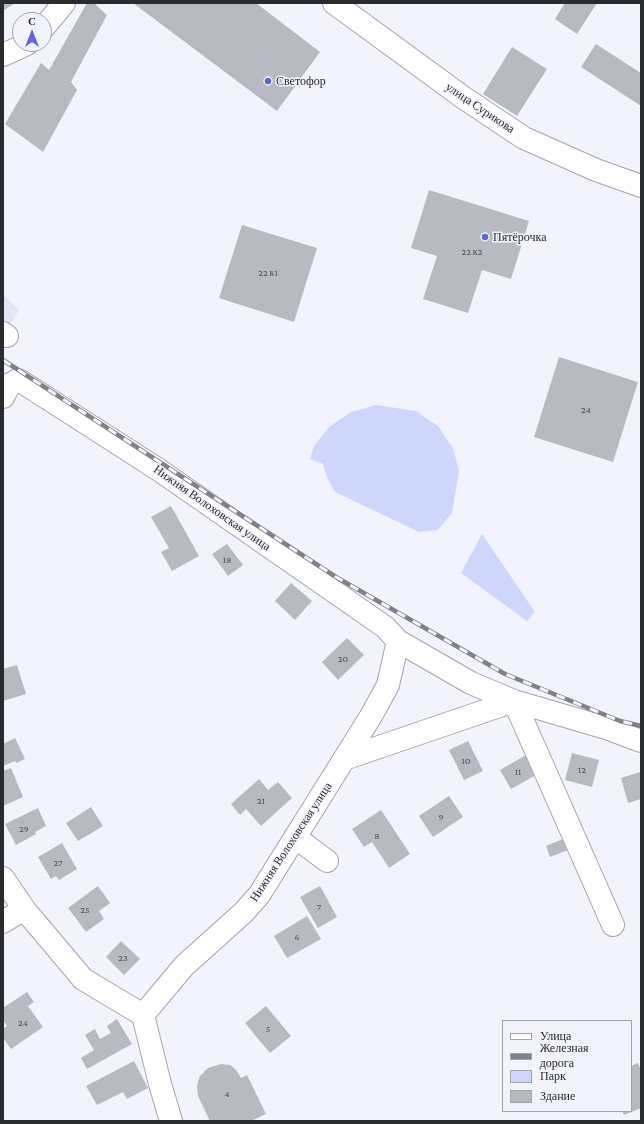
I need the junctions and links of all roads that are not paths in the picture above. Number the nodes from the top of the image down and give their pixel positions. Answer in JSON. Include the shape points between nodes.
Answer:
{"nodes":[{"id":1,"x":64,"y":3,"type":"edge"},
{"id":2,"x":334,"y":3,"type":"edge"},
{"id":3,"x":52,"y":17,"type":"edge"},
{"id":4,"x":641,"y":186,"type":"edge"},
{"id":5,"x":3,"y":397,"type":"edge"},
{"id":6,"x":398,"y":641,"type":"junction"},
{"id":7,"x":514,"y":700,"type":"junction"},
{"id":8,"x":641,"y":741,"type":"edge"},
{"id":9,"x":344,"y":759,"type":"junction"},
{"id":10,"x":295,"y":836,"type":"junction"},
{"id":11,"x":327,"y":861,"type":"dead end"},
{"id":12,"x":3,"y":878,"type":"edge"},
{"id":13,"x":24,"y":909,"type":"junction"},
{"id":14,"x":3,"y":922,"type":"edge"},
{"id":15,"x":613,"y":925,"type":"dead end"},
{"id":16,"x":143,"y":1014,"type":"junction"},
{"id":17,"x":171,"y":1121,"type":"edge"}],
"edges":[{"from":1,"to":3,"type":"street"},
{"from":2,"to":4,"type":"street","name":"улица Сурикова","via":[[464,98],[524,138],[596,170]]},
{"from":5,"to":6,"type":"street","name":"Нижняя Волоховская улица","via":[[10,384],[18,380],[22,382],[159,470],[385,627]]},
{"from":6,"to":7,"type":"street","name":"Нижняя Волоховская улица","via":[[471,683]]},
{"from":6,"to":9,"type":"street","name":"Нижняя Волоховская улица","via":[[388,685]]},
{"from":7,"to":8,"type":"street","name":"Нижняя Волоховская улица"},
{"from":7,"to":9,"type":"street"},
{"from":7,"to":15,"type":"street"},
{"from":9,"to":10,"type":"street","name":"Нижняя Волоховская улица"},
{"from":10,"to":11,"type":"street"},
{"from":10,"to":16,"type":"street","name":"Нижняя Волоховская улица","via":[[259,895],[244,912],[184,966]]},
{"from":12,"to":13,"type":"street"},
{"from":13,"to":14,"type":"street"},
{"from":13,"to":16,"type":"street","via":[[83,979]]},
{"from":16,"to":17,"type":"street"}]}
